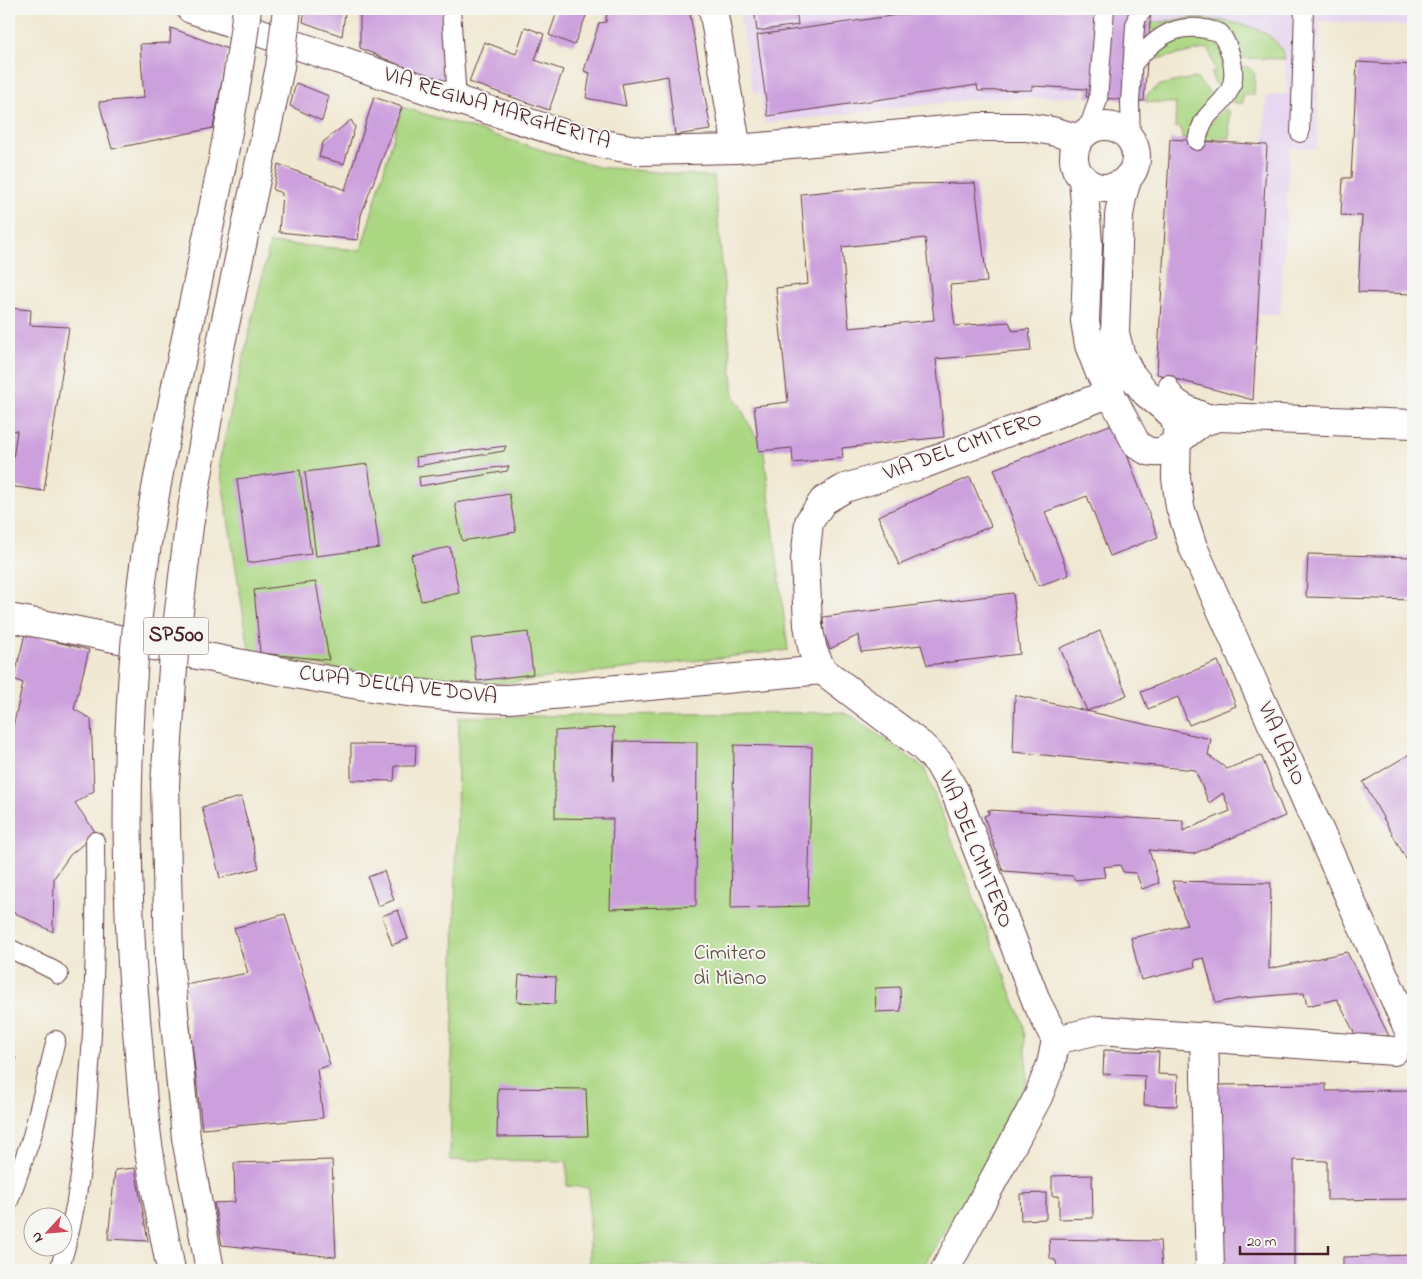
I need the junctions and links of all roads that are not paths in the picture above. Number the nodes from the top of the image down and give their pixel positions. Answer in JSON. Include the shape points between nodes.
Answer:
{"nodes":[{"id":1,"x":191,"y":9,"type":"edge"},
{"id":2,"x":247,"y":9,"type":"edge"},
{"id":3,"x":287,"y":9,"type":"edge"},
{"id":4,"x":451,"y":9,"type":"edge"},
{"id":5,"x":713,"y":9,"type":"edge"},
{"id":6,"x":1105,"y":9,"type":"edge"},
{"id":7,"x":1144,"y":9,"type":"edge"},
{"id":8,"x":1304,"y":9,"type":"edge"},
{"id":9,"x":1133,"y":64,"type":"junction"},
{"id":10,"x":457,"y":100,"type":"junction"},
{"id":11,"x":1300,"y":134,"type":"dead end"},
{"id":12,"x":1083,"y":136,"type":"junction"},
{"id":13,"x":1131,"y":141,"type":"junction"},
{"id":14,"x":1197,"y":141,"type":"dead end"},
{"id":15,"x":737,"y":149,"type":"junction"},
{"id":16,"x":1128,"y":177,"type":"junction"},
{"id":17,"x":1083,"y":178,"type":"junction"},
{"id":18,"x":1161,"y":385,"type":"junction"},
{"id":19,"x":1111,"y":393,"type":"junction"},
{"id":20,"x":1220,"y":418,"type":"junction"},
{"id":21,"x":1413,"y":424,"type":"edge"},
{"id":22,"x":1176,"y":442,"type":"junction"},
{"id":23,"x":9,"y":618,"type":"edge"},
{"id":24,"x":822,"y":670,"type":"junction"},
{"id":25,"x":95,"y":841,"type":"dead end"},
{"id":26,"x":9,"y":948,"type":"edge"},
{"id":27,"x":59,"y":975,"type":"dead end"},
{"id":28,"x":1204,"y":1036,"type":"junction"},
{"id":29,"x":56,"y":1040,"type":"dead end"},
{"id":30,"x":1056,"y":1040,"type":"junction"},
{"id":31,"x":1404,"y":1045,"type":"edge"},
{"id":32,"x":9,"y":1201,"type":"edge"},
{"id":33,"x":59,"y":1270,"type":"edge"},
{"id":34,"x":171,"y":1270,"type":"edge"},
{"id":35,"x":210,"y":1270,"type":"edge"},
{"id":36,"x":945,"y":1270,"type":"edge"},
{"id":37,"x":1210,"y":1270,"type":"edge"}],
"edges":[{"from":1,"to":10,"type":"main road","name":"VIA REGINA MARGHERITA"},
{"from":2,"to":34,"type":"main road","number":"SP500","bridge":true,"via":[[239,70],[151,520],[135,651],[127,783],[130,962],[148,1143]]},
{"from":3,"to":35,"type":"main road","number":"SP500","bridge":true,"via":[[280,67],[220,348],[190,526],[174,654],[165,784],[169,959],[186,1138]]},
{"from":4,"to":10,"type":"lane"},
{"from":5,"to":15,"type":"main road"},
{"from":6,"to":12,"type":"lane","via":[[1098,100]]},
{"from":7,"to":9,"type":"lane","via":[[1137,17]]},
{"from":8,"to":11,"type":"lane"},
{"from":9,"to":13,"type":"lane"},
{"from":9,"to":14,"type":"lane","via":[[1156,39],[1173,30],[1199,28],[1220,34],[1232,63],[1230,90],[1203,119]]},
{"from":10,"to":15,"type":"main road","name":"VIA REGINA MARGHERITA","via":[[587,141],[641,151]]},
{"from":12,"to":13,"type":"main road","via":[[1101,126],[1116,128]]},
{"from":12,"to":15,"type":"main road","name":"VIA REGINA MARGHERITA","via":[[1026,127],[980,127]]},
{"from":12,"to":17,"type":"main road","via":[[1074,160]]},
{"from":13,"to":16,"type":"main road","via":[[1136,159]]},
{"from":16,"to":17,"type":"main road","via":[[1120,184],[1102,187]]},
{"from":16,"to":18,"type":"main road","name":"VIA LAZIO","via":[[1119,216],[1115,333],[1130,373]]},
{"from":17,"to":19,"type":"main road","via":[[1088,244],[1085,321],[1089,345]]},
{"from":18,"to":20,"type":"lane","via":[[1179,400]]},
{"from":18,"to":22,"type":"main road","name":"VIA LAZIO","via":[[1177,426]]},
{"from":19,"to":22,"type":"main road","via":[[1136,443],[1144,450],[1153,453],[1165,451]]},
{"from":19,"to":24,"type":"main road","name":"VIA DEL CIMITERO","via":[[924,464],[845,488],[823,501],[809,522],[805,560],[808,625],[813,651]]},
{"from":20,"to":21,"type":"main road"},
{"from":20,"to":22,"type":"main road","via":[[1202,422]]},
{"from":22,"to":31,"type":"main road","name":"VIA LAZIO","via":[[1180,507],[1193,547]]},
{"from":23,"to":24,"type":"main road","name":"CUPA DELLA VEDOVA","via":[[261,669],[470,699],[509,699]]},
{"from":24,"to":30,"type":"main road","name":"VIA DEL CIMITERO","via":[[922,746],[938,762],[955,792],[1037,1003]]},
{"from":25,"to":33,"type":"lane","via":[[96,962],[87,1120],[70,1237]]},
{"from":26,"to":27,"type":"lane"},
{"from":28,"to":30,"type":"main road","via":[[1099,1030]]},
{"from":28,"to":31,"type":"main road"},
{"from":28,"to":37,"type":"main road"},
{"from":29,"to":32,"type":"lane","via":[[32,1136]]},
{"from":30,"to":36,"type":"main road","via":[[1038,1097]]}]}
